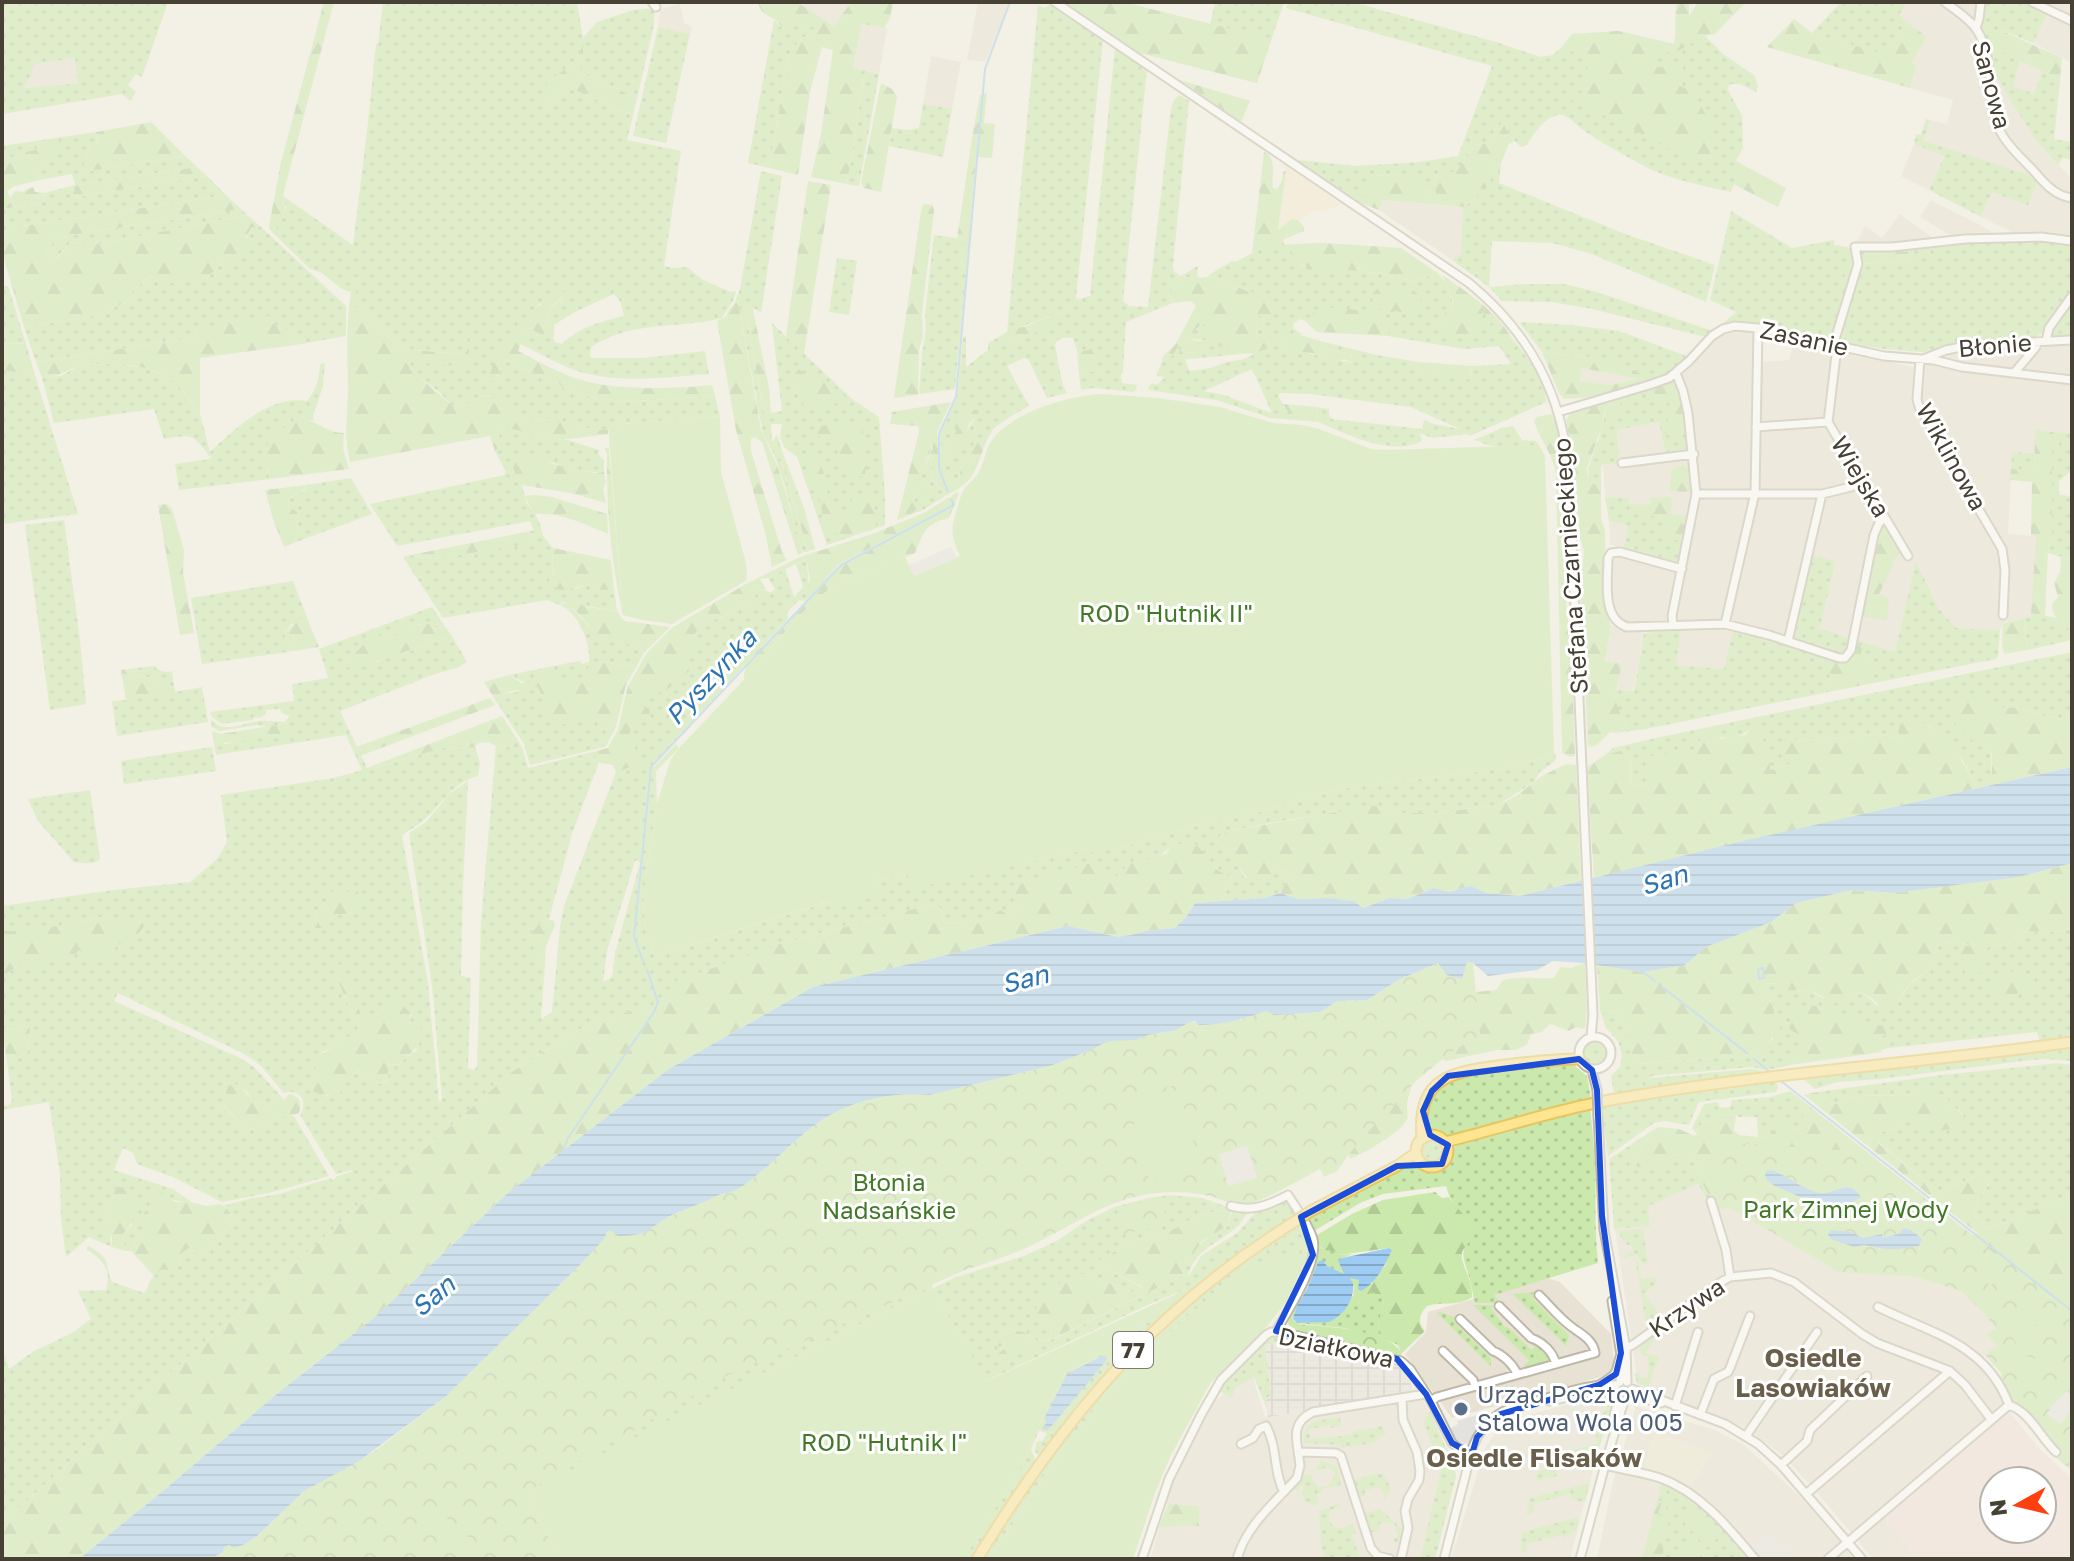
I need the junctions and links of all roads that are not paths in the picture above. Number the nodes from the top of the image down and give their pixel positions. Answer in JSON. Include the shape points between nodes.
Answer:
{"nodes":[{"id":1,"x":1055,"y":2,"type":"edge"},
{"id":2,"x":1945,"y":2,"type":"edge"},
{"id":3,"x":1981,"y":2,"type":"edge"},
{"id":4,"x":2032,"y":2,"type":"edge"},
{"id":5,"x":2072,"y":21,"type":"edge"},
{"id":6,"x":1976,"y":28,"type":"junction"},
{"id":7,"x":2072,"y":198,"type":"edge"},
{"id":8,"x":2072,"y":241,"type":"edge"},
{"id":9,"x":2072,"y":296,"type":"edge"},
{"id":10,"x":1758,"y":328,"type":"junction"},
{"id":11,"x":2072,"y":340,"type":"edge"},
{"id":12,"x":2041,"y":341,"type":"junction"},
{"id":13,"x":1835,"y":346,"type":"junction"},
{"id":14,"x":1920,"y":360,"type":"junction"},
{"id":15,"x":1676,"y":373,"type":"junction"},
{"id":16,"x":2014,"y":373,"type":"junction"},
{"id":17,"x":2072,"y":380,"type":"edge"},
{"id":18,"x":1558,"y":412,"type":"junction"},
{"id":19,"x":1828,"y":422,"type":"junction"},
{"id":20,"x":1756,"y":427,"type":"junction"},
{"id":21,"x":1694,"y":454,"type":"junction"},
{"id":22,"x":1622,"y":463,"type":"dead end"},
{"id":23,"x":1863,"y":482,"type":"junction"},
{"id":24,"x":1755,"y":493,"type":"junction"},
{"id":25,"x":1696,"y":494,"type":"junction"},
{"id":26,"x":1822,"y":494,"type":"junction"},
{"id":27,"x":1884,"y":518,"type":"junction"},
{"id":28,"x":1908,"y":556,"type":"dead end"},
{"id":29,"x":1682,"y":569,"type":"junction"},
{"id":30,"x":2003,"y":615,"type":"dead end"},
{"id":31,"x":1725,"y":624,"type":"junction"},
{"id":32,"x":1673,"y":625,"type":"junction"},
{"id":33,"x":1788,"y":641,"type":"junction"},
{"id":34,"x":1594,"y":1037,"type":"junction"},
{"id":35,"x":2072,"y":1042,"type":"edge"},
{"id":36,"x":1579,"y":1055,"type":"junction"},
{"id":37,"x":1596,"y":1070,"type":"junction"},
{"id":38,"x":1426,"y":1136,"type":"junction"},
{"id":39,"x":1447,"y":1146,"type":"junction"},
{"id":40,"x":1417,"y":1157,"type":"junction"},
{"id":41,"x":1711,"y":1201,"type":"dead end"},
{"id":42,"x":1231,"y":1206,"type":"dead end"},
{"id":43,"x":1730,"y":1277,"type":"junction"},
{"id":44,"x":1539,"y":1295,"type":"dead end"},
{"id":45,"x":1499,"y":1306,"type":"dead end"},
{"id":46,"x":1878,"y":1307,"type":"dead end"},
{"id":47,"x":1750,"y":1316,"type":"dead end"},
{"id":48,"x":1460,"y":1319,"type":"dead end"},
{"id":49,"x":1276,"y":1331,"type":"junction"},
{"id":50,"x":1698,"y":1332,"type":"dead end"},
{"id":51,"x":1817,"y":1332,"type":"dead end"},
{"id":52,"x":1443,"y":1351,"type":"dead end"},
{"id":53,"x":1623,"y":1351,"type":"junction"},
{"id":54,"x":1556,"y":1364,"type":"junction"},
{"id":55,"x":1950,"y":1371,"type":"junction"},
{"id":56,"x":1517,"y":1374,"type":"junction"},
{"id":57,"x":1867,"y":1376,"type":"dead end"},
{"id":58,"x":1599,"y":1385,"type":"junction"},
{"id":59,"x":1475,"y":1386,"type":"junction"},
{"id":60,"x":1623,"y":1391,"type":"junction"},
{"id":61,"x":1428,"y":1397,"type":"junction"},
{"id":62,"x":1402,"y":1398,"type":"junction"},
{"id":63,"x":2009,"y":1405,"type":"junction"},
{"id":64,"x":1675,"y":1406,"type":"junction"},
{"id":65,"x":1700,"y":1415,"type":"junction"},
{"id":66,"x":1991,"y":1419,"type":"junction"},
{"id":67,"x":1746,"y":1436,"type":"junction"},
{"id":68,"x":1241,"y":1444,"type":"dead end"},
{"id":69,"x":1299,"y":1452,"type":"junction"},
{"id":70,"x":2056,"y":1452,"type":"dead end"},
{"id":71,"x":1472,"y":1454,"type":"junction"},
{"id":72,"x":1605,"y":1465,"type":"junction"},
{"id":73,"x":1781,"y":1465,"type":"junction"},
{"id":74,"x":1284,"y":1492,"type":"junction"},
{"id":75,"x":1806,"y":1494,"type":"junction"},
{"id":76,"x":1848,"y":1542,"type":"junction"},
{"id":77,"x":977,"y":1559,"type":"edge"},
{"id":78,"x":1142,"y":1559,"type":"edge"},
{"id":79,"x":1237,"y":1559,"type":"edge"},
{"id":80,"x":1390,"y":1559,"type":"edge"},
{"id":81,"x":1401,"y":1559,"type":"edge"},
{"id":82,"x":1444,"y":1559,"type":"edge"},
{"id":83,"x":1580,"y":1559,"type":"edge"},
{"id":84,"x":1755,"y":1559,"type":"edge"},
{"id":85,"x":1828,"y":1559,"type":"edge"},
{"id":86,"x":1862,"y":1559,"type":"edge"}],
"edges":[{"from":1,"to":18,"type":"street","name":"Stefana Czarnieckiego","via":[[1491,301],[1533,356]]},
{"from":2,"to":6,"type":"street","name":"Sanowa"},
{"from":3,"to":6,"type":"street"},
{"from":4,"to":5,"type":"street"},
{"from":6,"to":7,"type":"street","name":"Sanowa","via":[[1999,131],[2041,180],[2057,194]]},
{"from":8,"to":13,"type":"street","name":"Wiejska","via":[[1965,239],[1855,247],[1858,264]]},
{"from":9,"to":12,"type":"street"},
{"from":10,"to":13,"type":"street","name":"Zasanie"},
{"from":10,"to":15,"type":"street","name":"Zasanie","via":[[1735,326],[1717,332]]},
{"from":10,"to":20,"type":"street"},
{"from":11,"to":12,"type":"street","name":"Błonie"},
{"from":12,"to":14,"type":"street","name":"Błonie","via":[[1972,345]]},
{"from":12,"to":16,"type":"street"},
{"from":13,"to":14,"type":"street","name":"Zasanie"},
{"from":13,"to":19,"type":"street","name":"Wiejska"},
{"from":14,"to":16,"type":"street","name":"Zasanie"},
{"from":14,"to":30,"type":"street","name":"Wiklinowa","via":[[1919,407],[2002,549]]},
{"from":15,"to":18,"type":"street","name":"Zasanie"},
{"from":15,"to":21,"type":"street"},
{"from":16,"to":17,"type":"street","name":"Zasanie"},
{"from":18,"to":34,"type":"street","name":"Stefana Czarnieckiego","via":[[1569,474]]},
{"from":19,"to":20,"type":"street"},
{"from":19,"to":23,"type":"street","name":"Wiejska"},
{"from":20,"to":24,"type":"street"},
{"from":21,"to":22,"type":"street"},
{"from":21,"to":25,"type":"street"},
{"from":23,"to":26,"type":"street"},
{"from":23,"to":27,"type":"street","name":"Wiejska"},
{"from":24,"to":25,"type":"street"},
{"from":24,"to":26,"type":"street"},
{"from":24,"to":31,"type":"street"},
{"from":25,"to":29,"type":"street"},
{"from":26,"to":33,"type":"street"},
{"from":27,"to":28,"type":"street","name":"Wiejska"},
{"from":27,"to":33,"type":"street","via":[[1870,550],[1848,656],[1839,658]]},
{"from":29,"to":32,"type":"street"},
{"from":29,"to":32,"type":"street","via":[[1620,552],[1608,558],[1615,621],[1627,627]]},
{"from":31,"to":32,"type":"street"},
{"from":31,"to":33,"type":"street"},
{"from":34,"to":36,"type":"street","via":[[1582,1043]]},
{"from":34,"to":37,"type":"street","via":[[1607,1043],[1611,1053],[1608,1063]]},
{"from":35,"to":39,"type":"main road","number":"77","via":[[1658,1092],[1534,1117]]},
{"from":36,"to":37,"type":"street","via":[[1584,1066]]},
{"from":36,"to":38,"type":"main road","via":[[1454,1073],[1427,1099],[1421,1123]]},
{"from":37,"to":53,"type":"street","bridge":true,"via":[[1602,1216]]},
{"from":38,"to":39,"type":"main road","via":[[1440,1137]]},
{"from":38,"to":40,"type":"main road","via":[[1417,1145]]},
{"from":39,"to":40,"type":"main road","number":"77","via":[[1446,1160],[1438,1167],[1425,1166]]},
{"from":40,"to":77,"type":"main road","number":"77","bridge":true,"via":[[1311,1211],[1256,1247],[1161,1323],[1050,1447]]},
{"from":41,"to":43,"type":"street"},
{"from":42,"to":49,"type":"street","via":[[1259,1208],[1288,1195],[1313,1241],[1311,1262]]},
{"from":43,"to":53,"type":"street","name":"Krzywa"},
{"from":43,"to":55,"type":"street","name":"Krzywa","via":[[1771,1273],[1794,1282],[1877,1343]]},
{"from":44,"to":54,"type":"street","via":[[1595,1350]]},
{"from":45,"to":54,"type":"street","via":[[1546,1348]]},
{"from":46,"to":63,"type":"street","via":[[1943,1335],[1975,1357],[1997,1378]]},
{"from":47,"to":65,"type":"street","via":[[1728,1372],[1714,1379]]},
{"from":48,"to":56,"type":"street"},
{"from":49,"to":61,"type":"street","name":"Działkowa","via":[[1399,1360]]},
{"from":49,"to":78,"type":"street","name":"Działkowa","via":[[1221,1380],[1173,1469]]},
{"from":50,"to":64,"type":"street"},
{"from":51,"to":67,"type":"street"},
{"from":52,"to":59,"type":"street"},
{"from":53,"to":58,"type":"street","via":[[1616,1374]]},
{"from":53,"to":60,"type":"street"},
{"from":54,"to":56,"type":"street"},
{"from":55,"to":66,"type":"street","name":"Krzywa"},
{"from":55,"to":75,"type":"street"},
{"from":56,"to":59,"type":"street"},
{"from":57,"to":73,"type":"street"},
{"from":58,"to":60,"type":"street"},
{"from":58,"to":71,"type":"street","via":[[1498,1415],[1477,1437]]},
{"from":59,"to":61,"type":"street"},
{"from":60,"to":64,"type":"street"},
{"from":60,"to":71,"type":"street","via":[[1584,1393],[1510,1413],[1490,1427]]},
{"from":60,"to":72,"type":"street"},
{"from":61,"to":62,"type":"street"},
{"from":61,"to":71,"type":"street","name":"Działkowa","via":[[1450,1440]]},
{"from":62,"to":69,"type":"street","via":[[1313,1412],[1296,1427]]},
{"from":62,"to":81,"type":"street","via":[[1403,1420],[1420,1471],[1405,1511],[1408,1528]]},
{"from":63,"to":66,"type":"street"},
{"from":63,"to":70,"type":"street","via":[[2028,1418]]},
{"from":64,"to":65,"type":"street"},
{"from":65,"to":67,"type":"street"},
{"from":66,"to":76,"type":"street"},
{"from":67,"to":73,"type":"street"},
{"from":68,"to":74,"type":"street","via":[[1266,1426]]},
{"from":69,"to":74,"type":"street","via":[[1299,1473]]},
{"from":69,"to":80,"type":"street","via":[[1341,1456],[1371,1548]]},
{"from":71,"to":82,"type":"street"},
{"from":72,"to":83,"type":"street"},
{"from":72,"to":84,"type":"street","via":[[1662,1479],[1690,1494]]},
{"from":73,"to":75,"type":"street"},
{"from":74,"to":79,"type":"street","via":[[1249,1531]]},
{"from":75,"to":76,"type":"street"},
{"from":76,"to":85,"type":"street"},
{"from":76,"to":86,"type":"street"}]}
